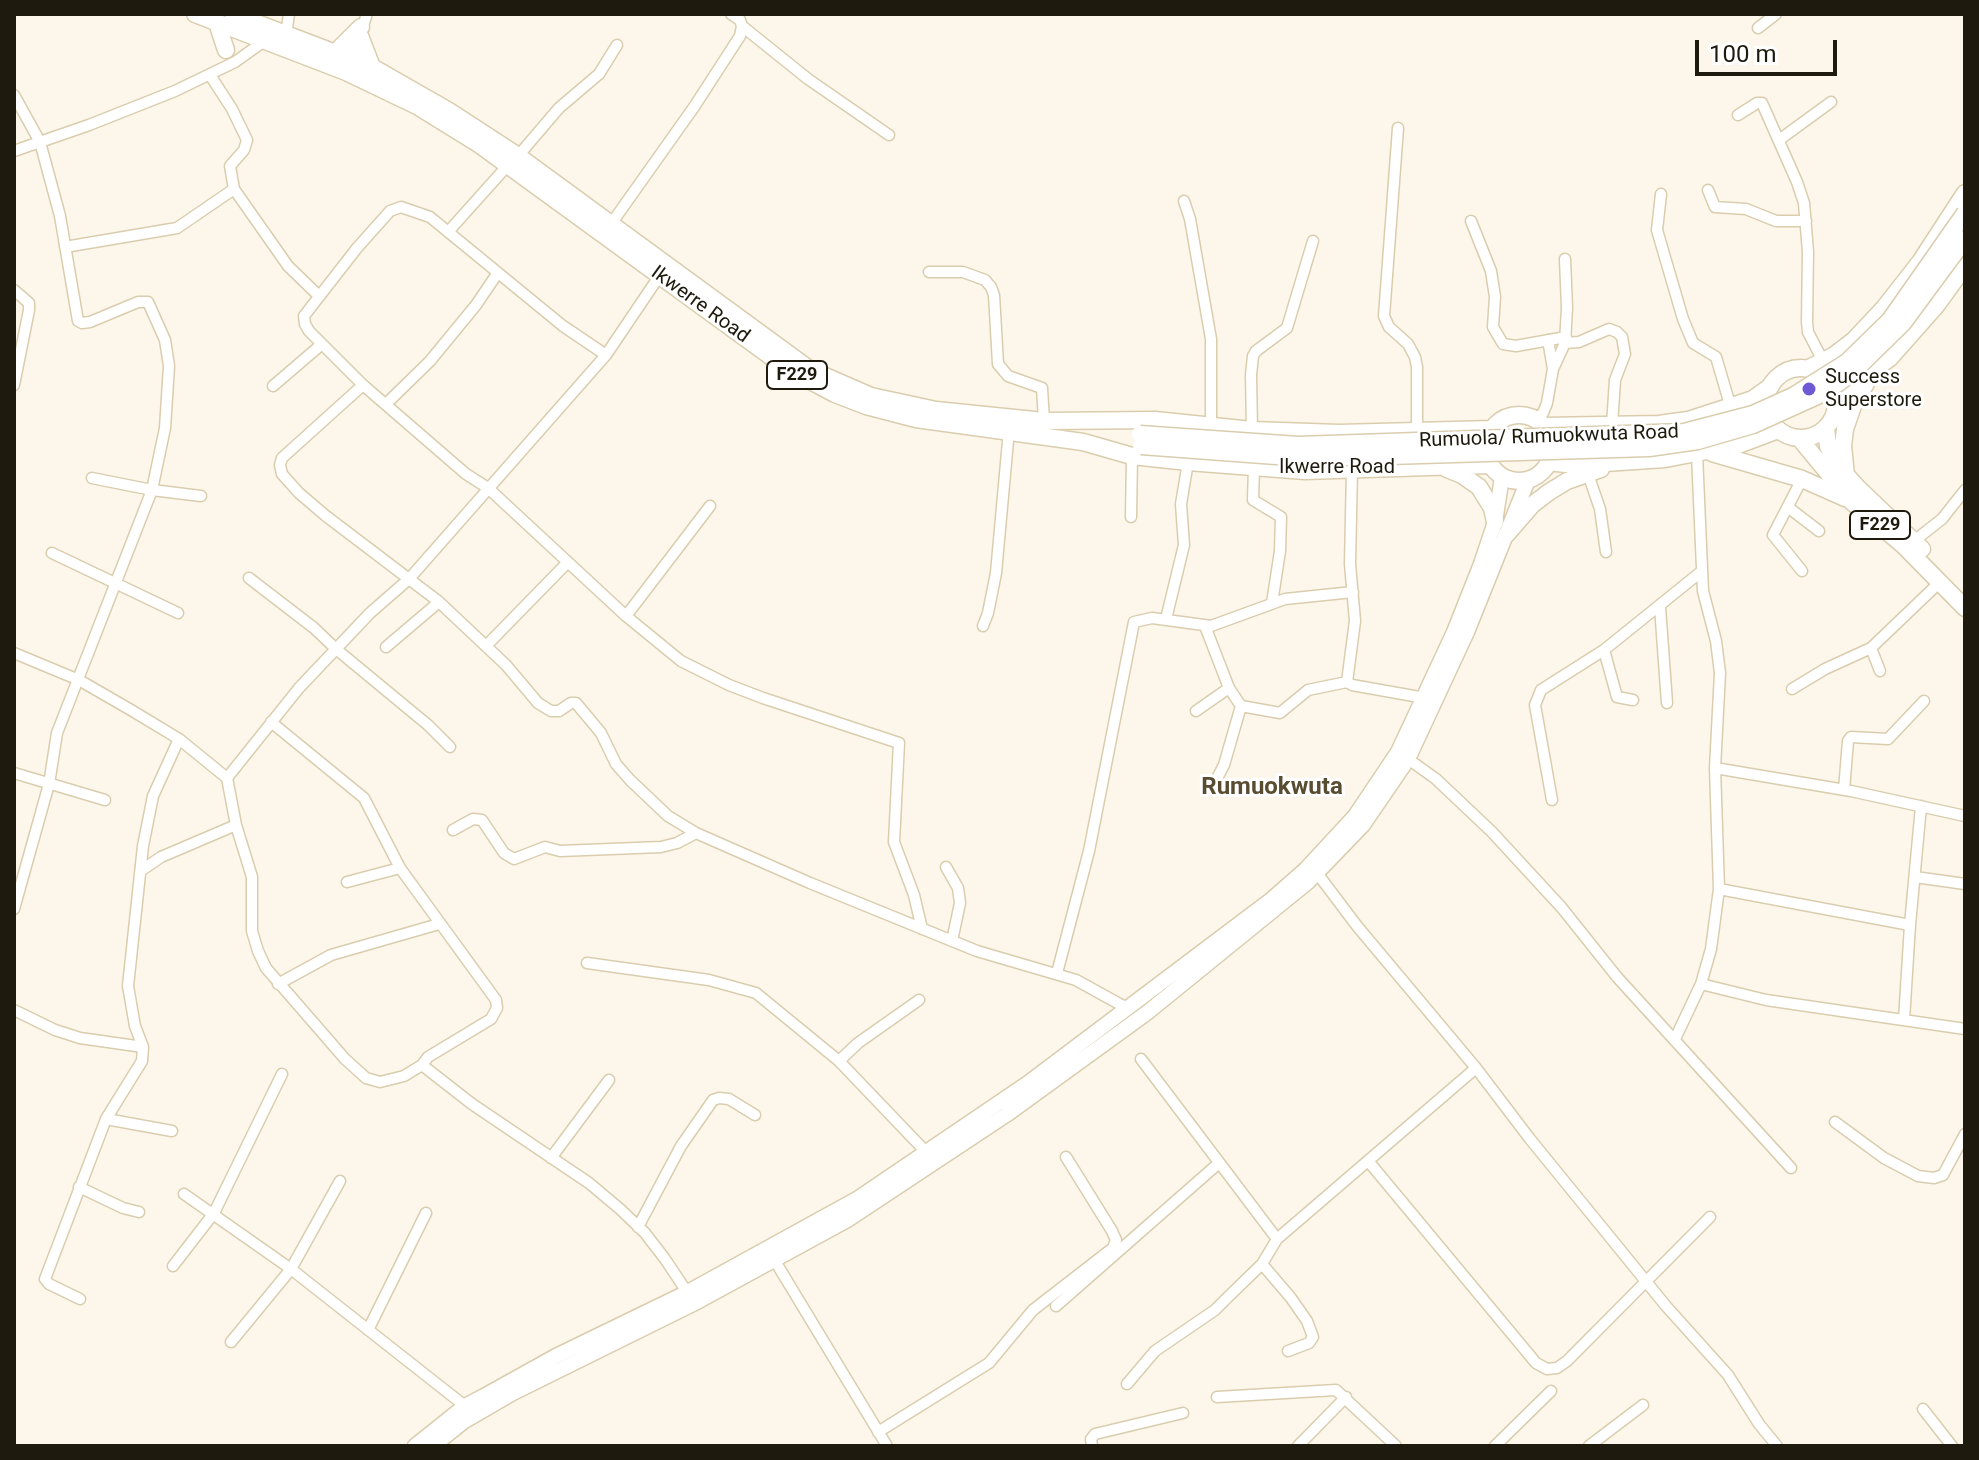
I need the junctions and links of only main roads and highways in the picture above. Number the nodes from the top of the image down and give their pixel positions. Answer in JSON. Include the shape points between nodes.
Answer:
{"nodes":[{"id":1,"x":195,"y":14,"type":"edge"},
{"id":2,"x":235,"y":22,"type":"edge"},
{"id":3,"x":217,"y":23,"type":"junction"},
{"id":4,"x":363,"y":26,"type":"edge"},
{"id":5,"x":226,"y":50,"type":"road end"},
{"id":6,"x":345,"y":61,"type":"junction"},
{"id":7,"x":372,"y":67,"type":"junction"},
{"id":8,"x":513,"y":160,"type":"junction"},
{"id":9,"x":1965,"y":193,"type":"edge"},
{"id":10,"x":1965,"y":213,"type":"edge"},
{"id":11,"x":1965,"y":239,"type":"edge"},
{"id":12,"x":1965,"y":266,"type":"edge"},
{"id":13,"x":1875,"y":368,"type":"junction"},
{"id":14,"x":1807,"y":369,"type":"junction"},
{"id":15,"x":1771,"y":386,"type":"junction"},
{"id":16,"x":1836,"y":397,"type":"junction"},
{"id":17,"x":1087,"y":422,"type":"junction"},
{"id":18,"x":1539,"y":423,"type":"junction"},
{"id":19,"x":1826,"y":428,"type":"junction"},
{"id":20,"x":1492,"y":429,"type":"junction"},
{"id":21,"x":1778,"y":430,"type":"junction"},
{"id":22,"x":1800,"y":439,"type":"junction"},
{"id":23,"x":1138,"y":445,"type":"junction"},
{"id":24,"x":1704,"y":453,"type":"junction"},
{"id":25,"x":1627,"y":461,"type":"junction"},
{"id":26,"x":1548,"y":462,"type":"junction"},
{"id":27,"x":1438,"y":465,"type":"junction"},
{"id":28,"x":1496,"y":471,"type":"junction"},
{"id":29,"x":1846,"y":476,"type":"junction"},
{"id":30,"x":1528,"y":480,"type":"junction"},
{"id":31,"x":1852,"y":502,"type":"junction"},
{"id":32,"x":1500,"y":528,"type":"junction"},
{"id":33,"x":1965,"y":594,"type":"edge"},
{"id":34,"x":1965,"y":608,"type":"edge"},
{"id":35,"x":1403,"y":755,"type":"junction"},
{"id":36,"x":691,"y":1298,"type":"junction"},
{"id":37,"x":415,"y":1446,"type":"edge"},
{"id":38,"x":433,"y":1446,"type":"edge"}],
"edges":[{"from":1,"to":3,"type":"main road","name":"Ikwerre Road","number":"F229"},
{"from":2,"to":3,"type":"main road","name":"Ikwerre Road","number":"F229"},
{"from":2,"to":6,"type":"main road","name":"Ikwerre Road","number":"F229","via":[[286,35]]},
{"from":2,"to":6,"type":"main road","name":"Ikwerre Road","number":"F229","via":[[263,42]]},
{"from":3,"to":5,"type":"main road"},
{"from":4,"to":6,"type":"main road"},
{"from":4,"to":7,"type":"main road"},
{"from":6,"to":7,"type":"main road","name":"Ikwerre Road","number":"F229"},
{"from":6,"to":8,"type":"main road","name":"Ikwerre Road","number":"F229"},
{"from":7,"to":8,"type":"main road","name":"Ikwerre Road","number":"F229","via":[[449,111]]},
{"from":8,"to":17,"type":"main road","name":"Ikwerre Road","number":"F229","via":[[828,378],[906,405]]},
{"from":8,"to":23,"type":"main road","name":"Ikwerre Road","number":"F229","via":[[788,369],[835,394],[916,419]]},
{"from":9,"to":14,"type":"main road","via":[[1884,308],[1854,340]]},
{"from":10,"to":23,"type":"main road","name":"Rumuola/ Rumuokwuta Road","bridge":true,"via":[[1890,320],[1847,362],[1753,414],[1684,432]]},
{"from":11,"to":23,"type":"main road","name":"Rumuola/ Rumuokwuta Road","bridge":true,"via":[[1903,323],[1852,373],[1826,392],[1753,425],[1698,441],[1649,448],[1357,457]]},
{"from":12,"to":13,"type":"main road","via":[[1936,306]]},
{"from":13,"to":16,"type":"main road"},
{"from":13,"to":29,"type":"main road","via":[[1845,429]]},
{"from":14,"to":15,"type":"main road","via":[[1784,373]]},
{"from":14,"to":16,"type":"main road","via":[[1823,376]]},
{"from":15,"to":18,"type":"main road","via":[[1753,399],[1688,420]]},
{"from":15,"to":21,"type":"main road","via":[[1767,411]]},
{"from":16,"to":19,"type":"main road","via":[[1834,417]]},
{"from":17,"to":20,"type":"main road","name":"Ikwerre Road","number":"F229","via":[[1155,420],[1339,433]]},
{"from":17,"to":23,"type":"main road"},
{"from":18,"to":20,"type":"main road","via":[[1515,415]]},
{"from":18,"to":26,"type":"main road","via":[[1551,442]]},
{"from":19,"to":22,"type":"main road"},
{"from":19,"to":29,"type":"main road","number":"F229","via":[[1835,463]]},
{"from":20,"to":28,"type":"main road","via":[[1486,448]]},
{"from":21,"to":22,"type":"main road","number":"F229"},
{"from":21,"to":24,"type":"main road"},
{"from":22,"to":31,"type":"main road","number":"F229"},
{"from":23,"to":27,"type":"main road","name":"Ikwerre Road","via":[[1188,462],[1305,471]]},
{"from":24,"to":25,"type":"main road"},
{"from":24,"to":31,"type":"main road","via":[[1802,479]]},
{"from":25,"to":26,"type":"main road"},
{"from":25,"to":32,"type":"main road","via":[[1567,481]]},
{"from":26,"to":30,"type":"main road"},
{"from":27,"to":28,"type":"main road","name":"Ikwerre Road"},
{"from":27,"to":32,"type":"main road","via":[[1479,487]]},
{"from":28,"to":30,"type":"main road","via":[[1515,481]]},
{"from":28,"to":32,"type":"main road"},
{"from":29,"to":33,"type":"main road","number":"F229"},
{"from":30,"to":32,"type":"main road"},
{"from":31,"to":34,"type":"main road","number":"F229"},
{"from":32,"to":35,"type":"main road"},
{"from":32,"to":35,"type":"main road","via":[[1461,644]]},
{"from":35,"to":36,"type":"main road","via":[[1355,816],[1272,899],[1028,1083],[846,1206]]},
{"from":35,"to":36,"type":"main road","via":[[1363,825],[1317,873],[1148,1012],[849,1219],[775,1261]]},
{"from":36,"to":37,"type":"main road","via":[[556,1356],[465,1406]]},
{"from":36,"to":38,"type":"main road","via":[[513,1393]]}]}
